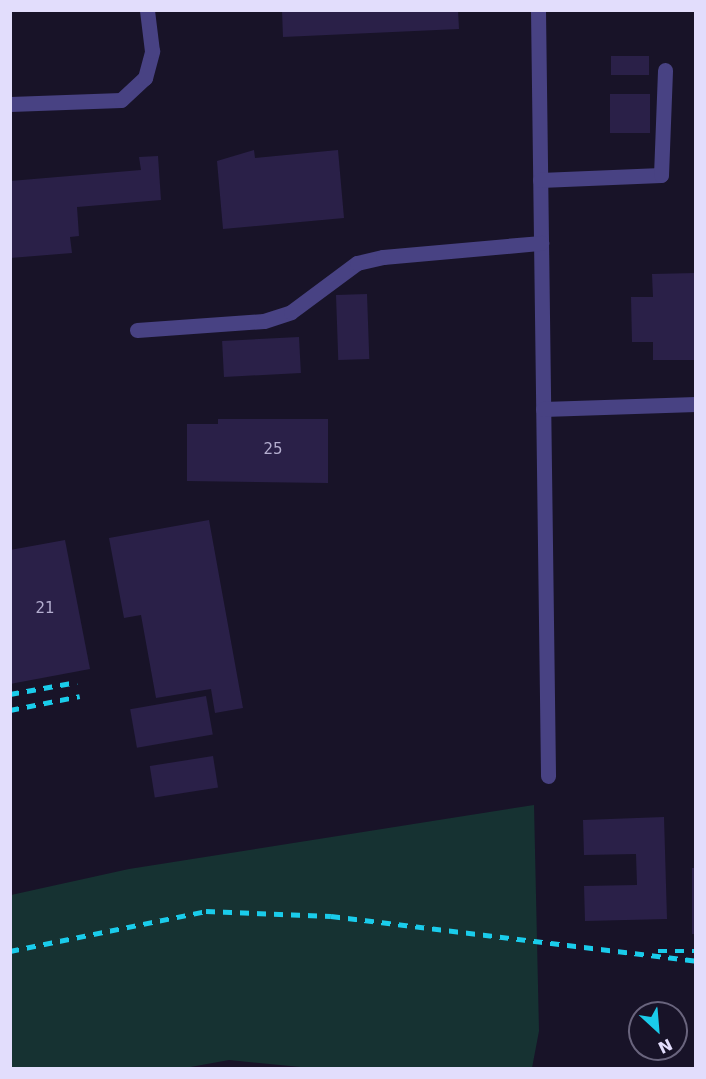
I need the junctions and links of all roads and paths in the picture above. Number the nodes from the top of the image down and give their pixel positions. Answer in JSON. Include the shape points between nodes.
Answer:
{"nodes":[{"id":1,"x":147,"y":10,"type":"edge"},
{"id":2,"x":538,"y":10,"type":"edge"},
{"id":3,"x":665,"y":70,"type":"dead end"},
{"id":4,"x":10,"y":104,"type":"edge"},
{"id":5,"x":540,"y":180,"type":"junction"},
{"id":6,"x":541,"y":243,"type":"junction"},
{"id":7,"x":137,"y":330,"type":"dead end"},
{"id":8,"x":696,"y":404,"type":"edge"},
{"id":9,"x":543,"y":409,"type":"junction"},
{"id":10,"x":548,"y":776,"type":"dead end"}],
"edges":[{"from":1,"to":4,"type":"street","via":[[152,51],[145,78],[121,100],[84,105]]},
{"from":2,"to":5,"type":"street"},
{"from":3,"to":5,"type":"street","via":[[661,175]]},
{"from":5,"to":6,"type":"street"},
{"from":6,"to":7,"type":"street","via":[[382,257],[357,263],[291,312],[264,321]]},
{"from":6,"to":9,"type":"street"},
{"from":8,"to":9,"type":"street"},
{"from":9,"to":10,"type":"street"}]}
